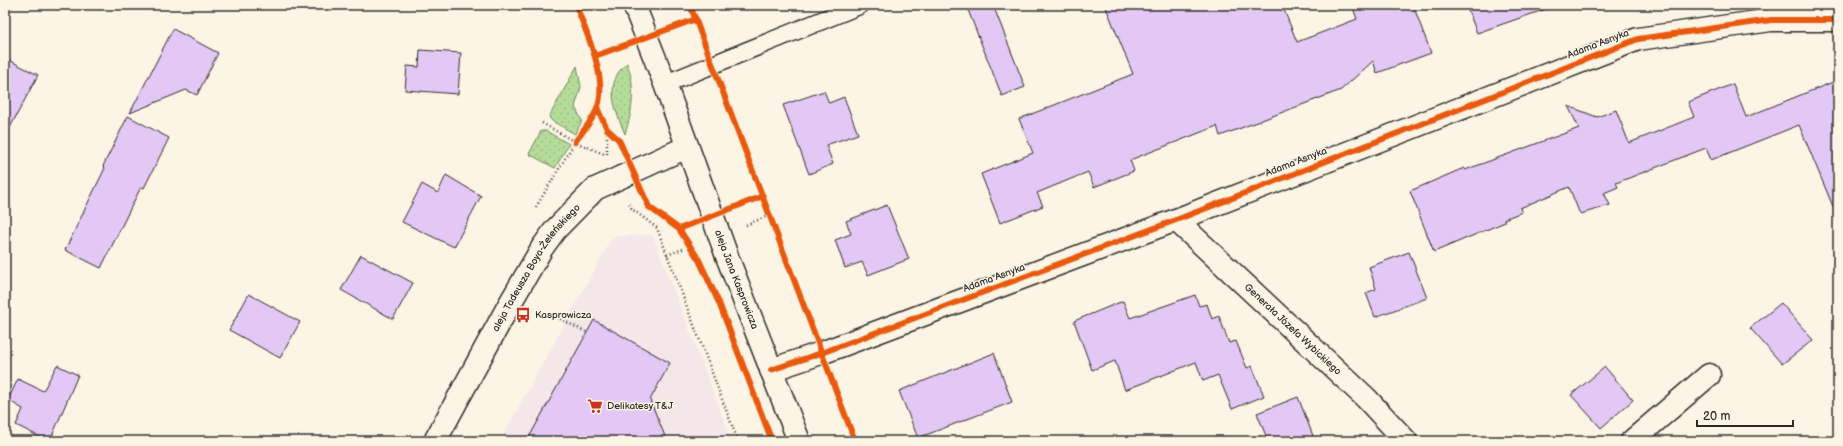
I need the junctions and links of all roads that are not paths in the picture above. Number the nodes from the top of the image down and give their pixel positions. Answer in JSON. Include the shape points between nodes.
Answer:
{"nodes":[{"id":1,"x":634,"y":5,"type":"edge"},
{"id":2,"x":860,"y":5,"type":"edge"},
{"id":3,"x":1838,"y":20,"type":"edge"},
{"id":4,"x":665,"y":84,"type":"junction"},
{"id":5,"x":687,"y":147,"type":"junction"},
{"id":6,"x":1176,"y":220,"type":"junction"},
{"id":7,"x":771,"y":370,"type":"junction"},
{"id":8,"x":1709,"y":375,"type":"dead end"},
{"id":9,"x":435,"y":441,"type":"edge"},
{"id":10,"x":799,"y":441,"type":"edge"},
{"id":11,"x":1406,"y":441,"type":"edge"},
{"id":12,"x":1632,"y":441,"type":"edge"}],
"edges":[{"from":1,"to":4,"type":"street","name":"aleja Jana Kasprowicza"},
{"from":2,"to":4,"type":"lane"},
{"from":3,"to":6,"type":"street","name":"Adama Asnyka","via":[[1771,20],[1638,38]]},
{"from":4,"to":5,"type":"street","name":"aleja Jana Kasprowicza"},
{"from":5,"to":7,"type":"street","name":"aleja Jana Kasprowicza"},
{"from":5,"to":9,"type":"street","name":"aleja Tadeusza Boya-Żeleńskiego","via":[[595,189],[555,230],[509,304]]},
{"from":6,"to":7,"type":"street","name":"Adama Asnyka"},
{"from":6,"to":11,"type":"street","name":"Generała Józefa Wybickiego","via":[[1366,398]]},
{"from":7,"to":10,"type":"street","name":"aleja Jana Kasprowicza"},
{"from":8,"to":12,"type":"street"}]}
